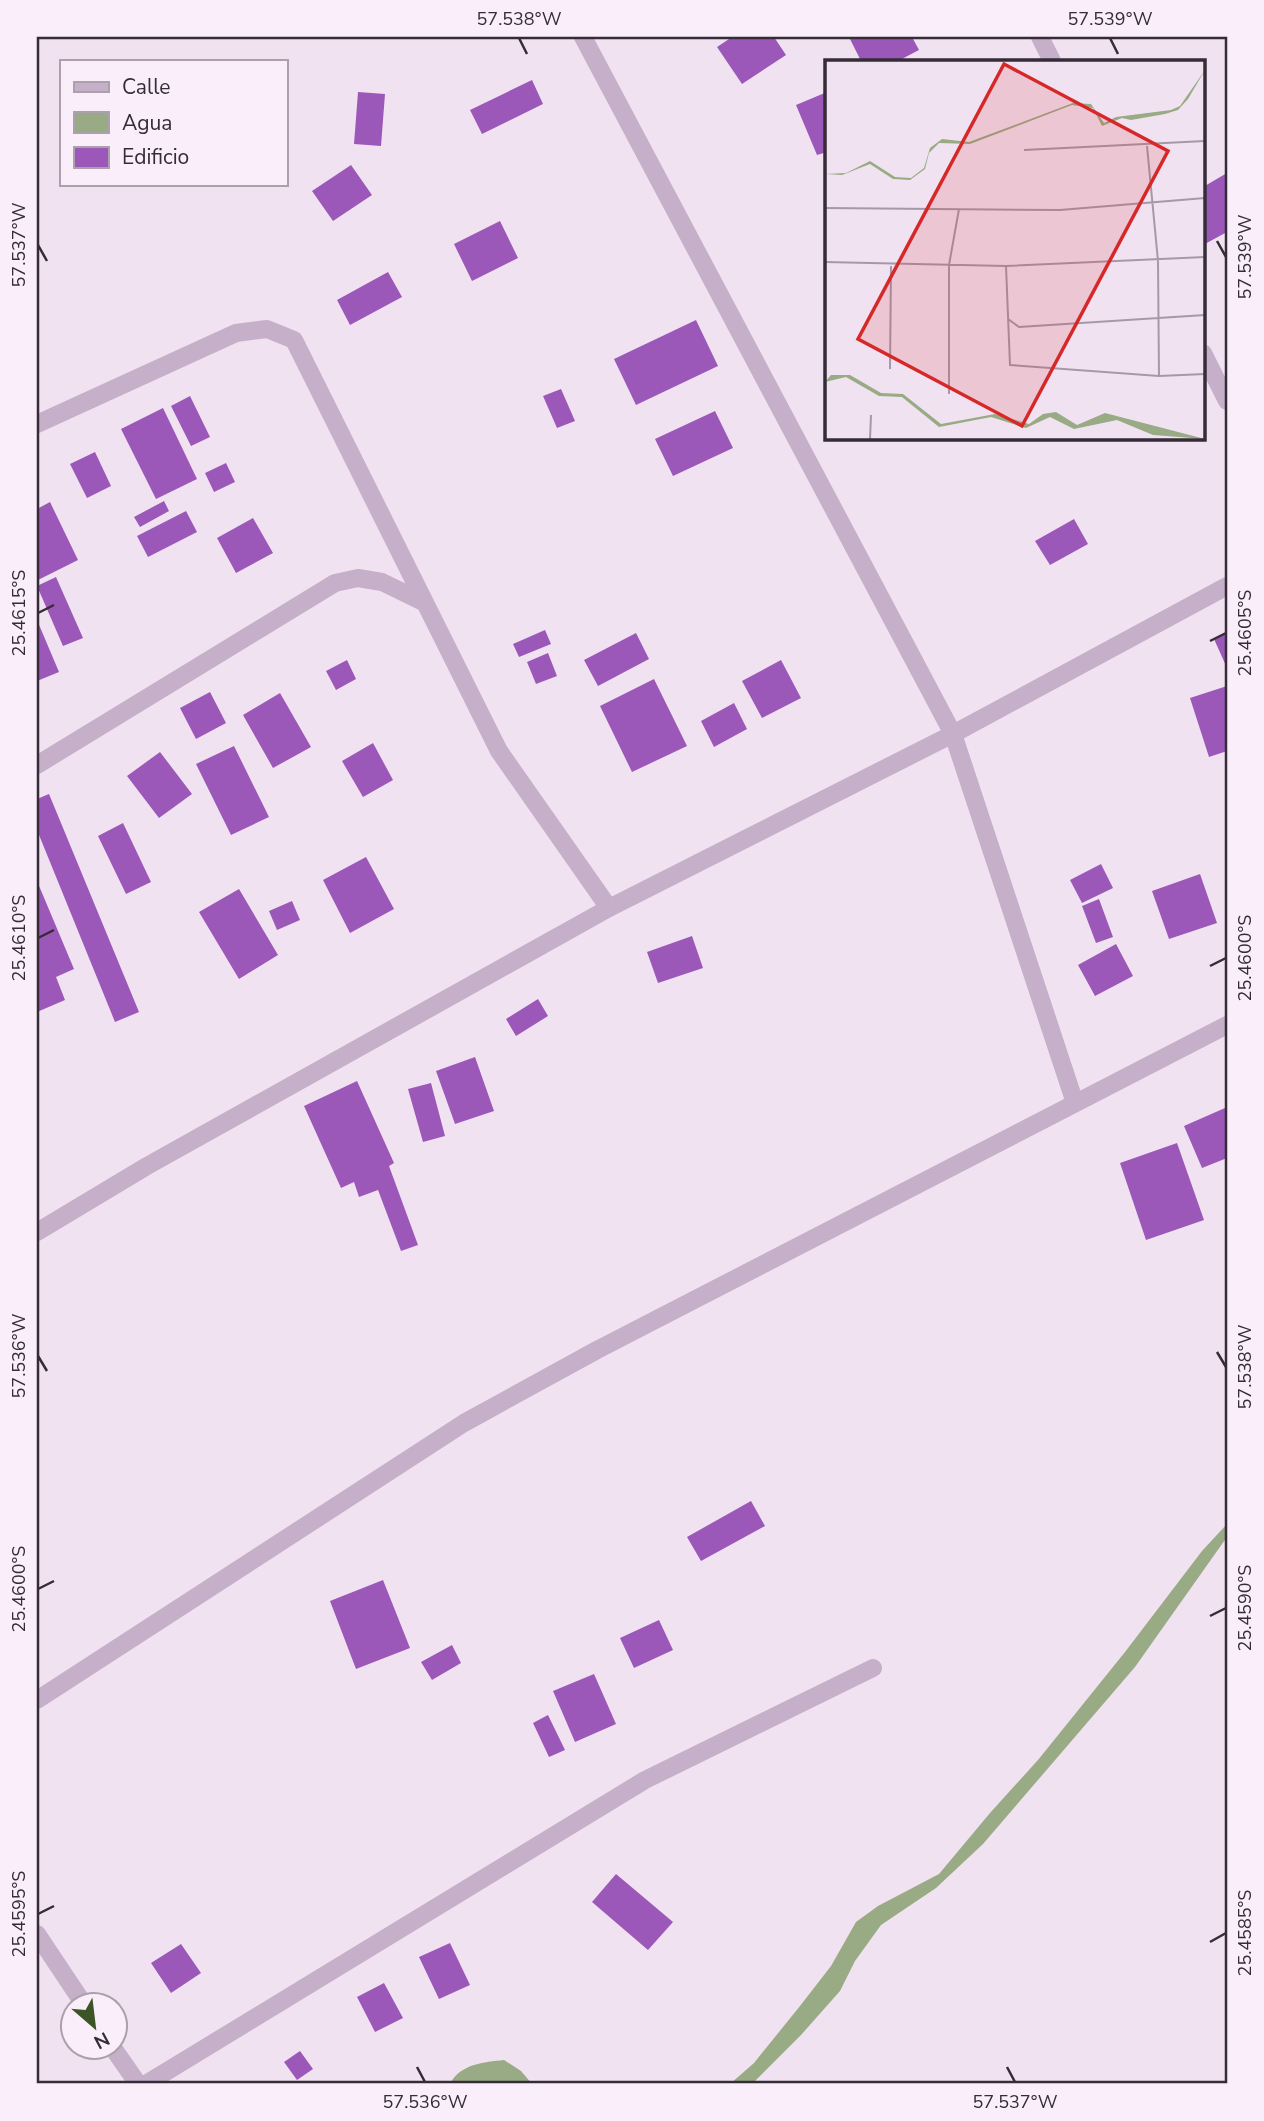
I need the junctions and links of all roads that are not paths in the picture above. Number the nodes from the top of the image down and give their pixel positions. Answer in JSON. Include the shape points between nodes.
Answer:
{"nodes":[{"id":1,"x":583,"y":37,"type":"edge"},
{"id":2,"x":1040,"y":37,"type":"edge"},
{"id":3,"x":1052,"y":60,"type":"edge"},
{"id":4,"x":1204,"y":355,"type":"edge"},
{"id":5,"x":1227,"y":401,"type":"edge"},
{"id":6,"x":37,"y":424,"type":"edge"},
{"id":7,"x":1227,"y":586,"type":"edge"},
{"id":8,"x":423,"y":603,"type":"junction"},
{"id":9,"x":953,"y":734,"type":"junction"},
{"id":10,"x":37,"y":765,"type":"edge"},
{"id":11,"x":609,"y":908,"type":"junction"},
{"id":12,"x":1227,"y":1025,"type":"edge"},
{"id":13,"x":1075,"y":1103,"type":"junction"},
{"id":14,"x":37,"y":1232,"type":"edge"},
{"id":15,"x":873,"y":1668,"type":"dead end"},
{"id":16,"x":37,"y":1700,"type":"edge"},
{"id":17,"x":37,"y":1934,"type":"edge"},
{"id":18,"x":76,"y":1992,"type":"edge"},
{"id":19,"x":123,"y":2062,"type":"edge"},
{"id":20,"x":138,"y":2084,"type":"edge"},
{"id":21,"x":146,"y":2084,"type":"edge"}],
"edges":[{"from":1,"to":9,"type":"street"},
{"from":2,"to":3,"type":"street"},
{"from":4,"to":5,"type":"street"},
{"from":6,"to":8,"type":"street","via":[[236,333],[267,329],[294,340]]},
{"from":7,"to":9,"type":"street"},
{"from":8,"to":10,"type":"street","via":[[382,582],[358,578],[335,583]]},
{"from":8,"to":11,"type":"street","via":[[499,751]]},
{"from":9,"to":11,"type":"street"},
{"from":9,"to":13,"type":"street"},
{"from":11,"to":14,"type":"street"},
{"from":12,"to":13,"type":"street"},
{"from":13,"to":16,"type":"street","via":[[464,1423]]},
{"from":15,"to":21,"type":"street","via":[[645,1780]]},
{"from":17,"to":18,"type":"street"},
{"from":19,"to":20,"type":"street"}]}
